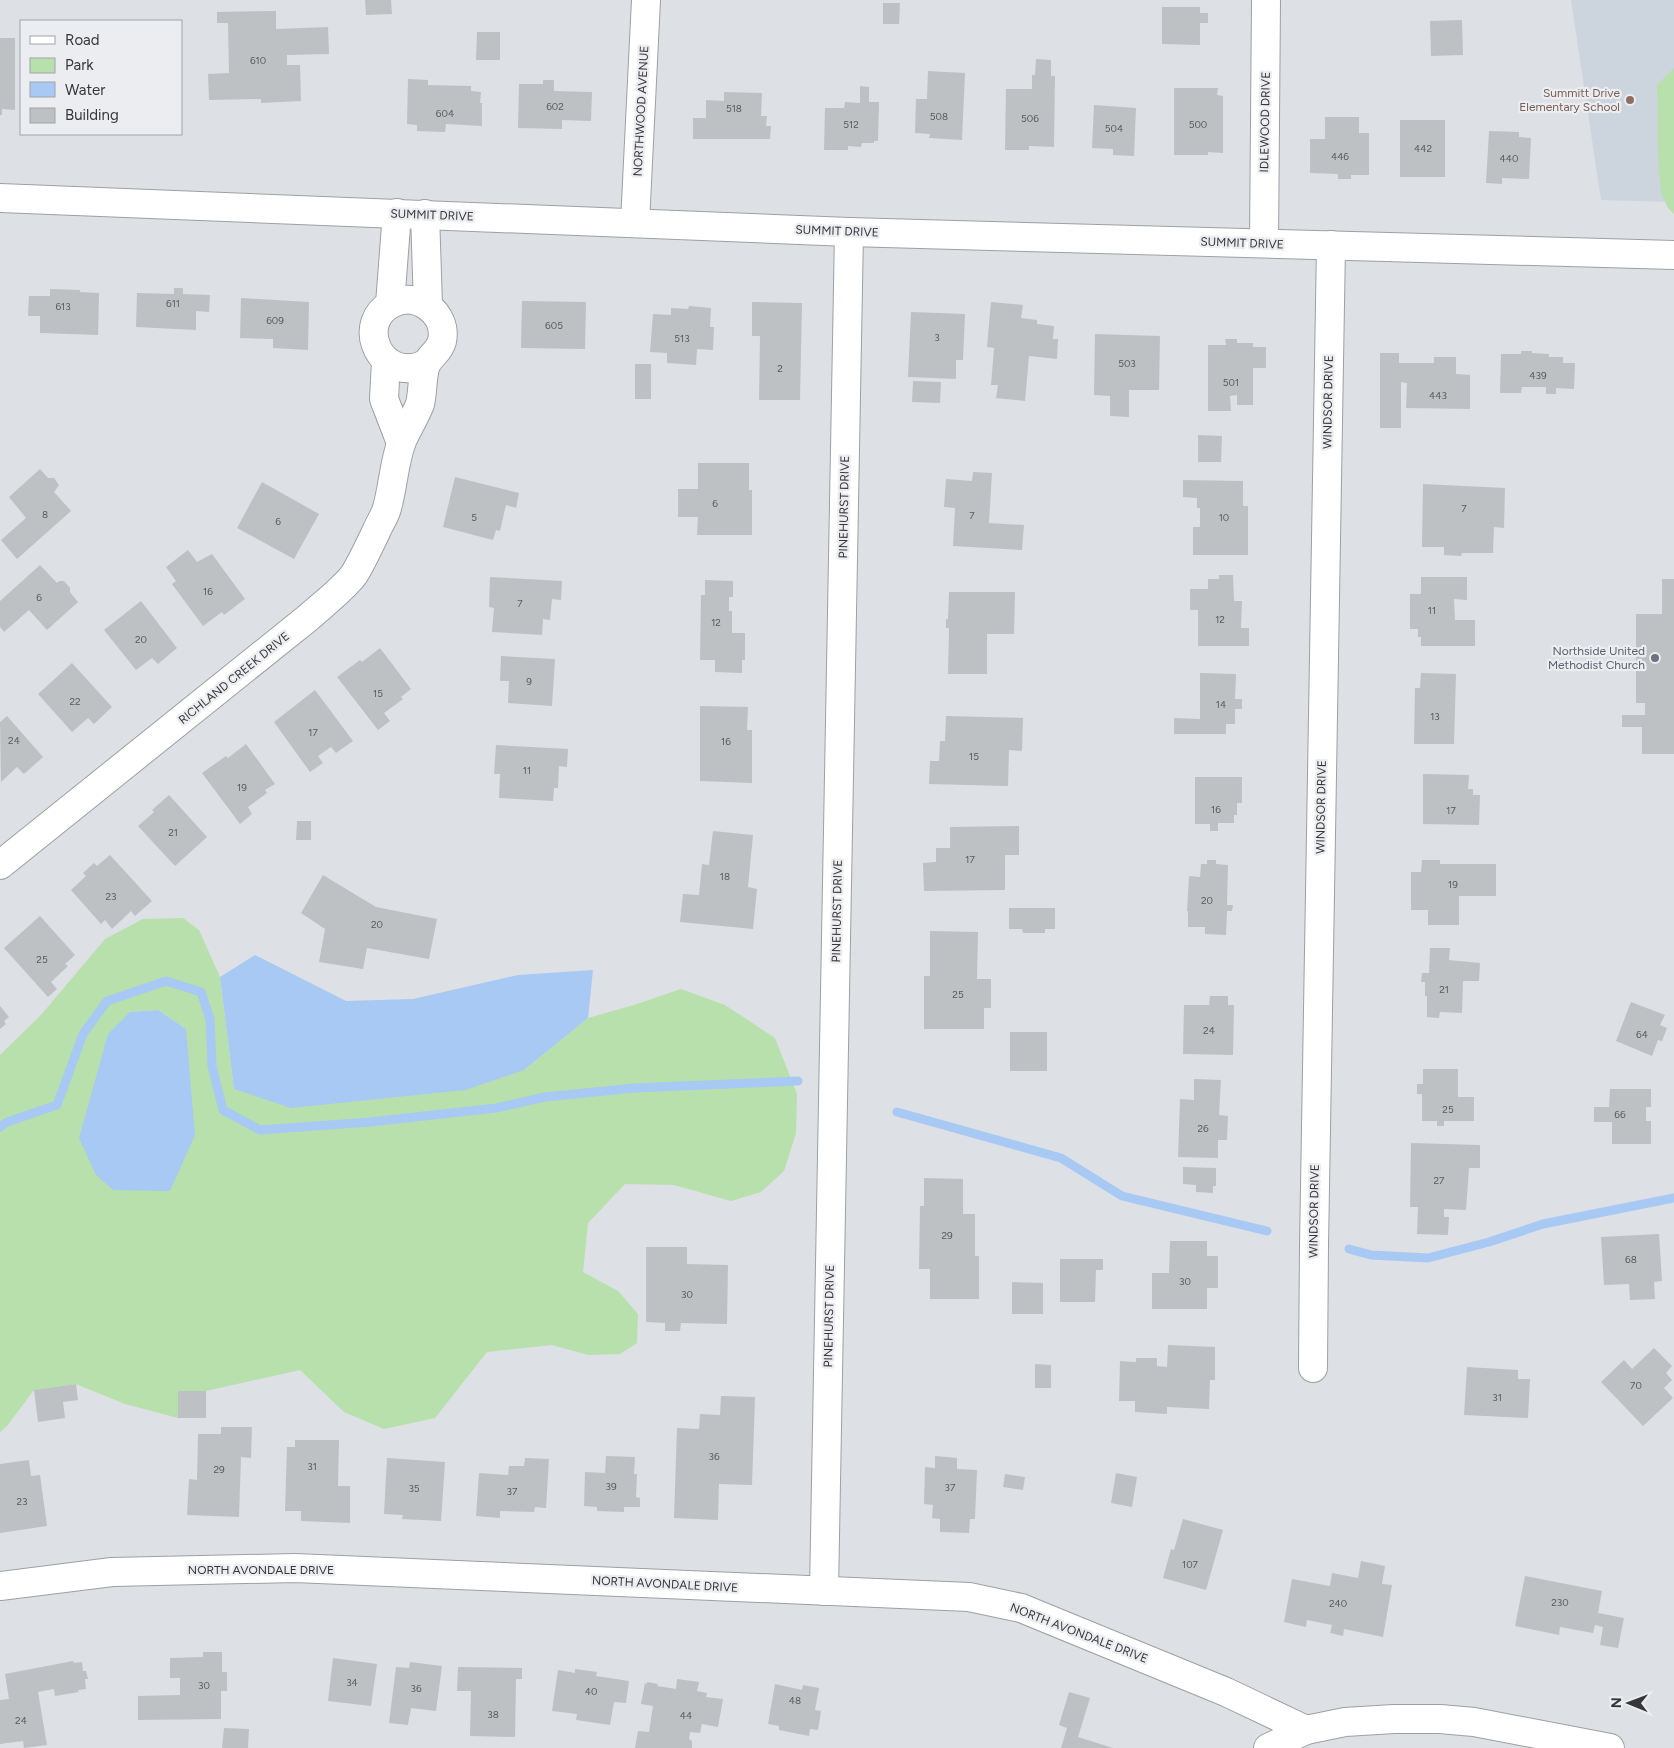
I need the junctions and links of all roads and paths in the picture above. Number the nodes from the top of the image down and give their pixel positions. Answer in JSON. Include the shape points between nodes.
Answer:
{"nodes":[{"id":1,"x":646,"y":0,"type":"edge"},
{"id":2,"x":1266,"y":0,"type":"edge"},
{"id":3,"x":0,"y":198,"type":"edge"},
{"id":4,"x":397,"y":213,"type":"junction"},
{"id":5,"x":425,"y":214,"type":"junction"},
{"id":6,"x":636,"y":223,"type":"junction"},
{"id":7,"x":849,"y":232,"type":"junction"},
{"id":8,"x":1264,"y":243,"type":"junction"},
{"id":9,"x":1331,"y":245,"type":"junction"},
{"id":10,"x":1674,"y":255,"type":"edge"},
{"id":11,"x":390,"y":304,"type":"junction"},
{"id":12,"x":428,"y":305,"type":"junction"},
{"id":13,"x":386,"y":361,"type":"junction"},
{"id":14,"x":426,"y":363,"type":"junction"},
{"id":15,"x":401,"y":443,"type":"junction"},
{"id":16,"x":0,"y":866,"type":"edge"},
{"id":17,"x":1313,"y":1368,"type":"dead end"},
{"id":18,"x":0,"y":1586,"type":"edge"},
{"id":19,"x":824,"y":1591,"type":"junction"},
{"id":20,"x":1306,"y":1730,"type":"junction"},
{"id":21,"x":1268,"y":1748,"type":"edge"},
{"id":22,"x":1610,"y":1748,"type":"edge"}],
"edges":[{"from":1,"to":6,"type":"street","name":"NORTHWOOD AVENUE"},
{"from":2,"to":8,"type":"street","name":"IDLEWOOD DRIVE"},
{"from":3,"to":4,"type":"street","name":"SUMMIT DRIVE"},
{"from":4,"to":5,"type":"street","name":"SUMMIT DRIVE"},
{"from":4,"to":11,"type":"street"},
{"from":5,"to":6,"type":"street","name":"SUMMIT DRIVE"},
{"from":5,"to":12,"type":"street"},
{"from":6,"to":7,"type":"street","name":"SUMMIT DRIVE"},
{"from":7,"to":8,"type":"street","name":"SUMMIT DRIVE"},
{"from":7,"to":19,"type":"street","name":"PINEHURST DRIVE"},
{"from":8,"to":9,"type":"street","name":"SUMMIT DRIVE"},
{"from":9,"to":10,"type":"street","name":"SUMMIT DRIVE"},
{"from":9,"to":17,"type":"street","name":"WINDSOR DRIVE"},
{"from":11,"to":12,"type":"street","via":[[403,299]]},
{"from":11,"to":13,"type":"street","via":[[374,325],[378,351]]},
{"from":12,"to":14,"type":"street","name":"RICHLAND CREEK DRIVE","via":[[440,322],[442,342]]},
{"from":13,"to":14,"type":"street","via":[[399,367],[414,368]]},
{"from":13,"to":15,"type":"street","via":[[384,399]]},
{"from":14,"to":15,"type":"street","name":"RICHLAND CREEK DRIVE","via":[[420,402]]},
{"from":15,"to":16,"type":"street","name":"RICHLAND CREEK DRIVE","via":[[386,510],[354,575],[309,618]]},
{"from":18,"to":19,"type":"street","name":"NORTH AVONDALE DRIVE","via":[[112,1572],[295,1568]]},
{"from":19,"to":20,"type":"street","name":"NORTH AVONDALE DRIVE","via":[[969,1597],[1021,1608],[1226,1692]]},
{"from":20,"to":21,"type":"street"},
{"from":20,"to":22,"type":"street","via":[[1345,1722],[1440,1718]]}]}
